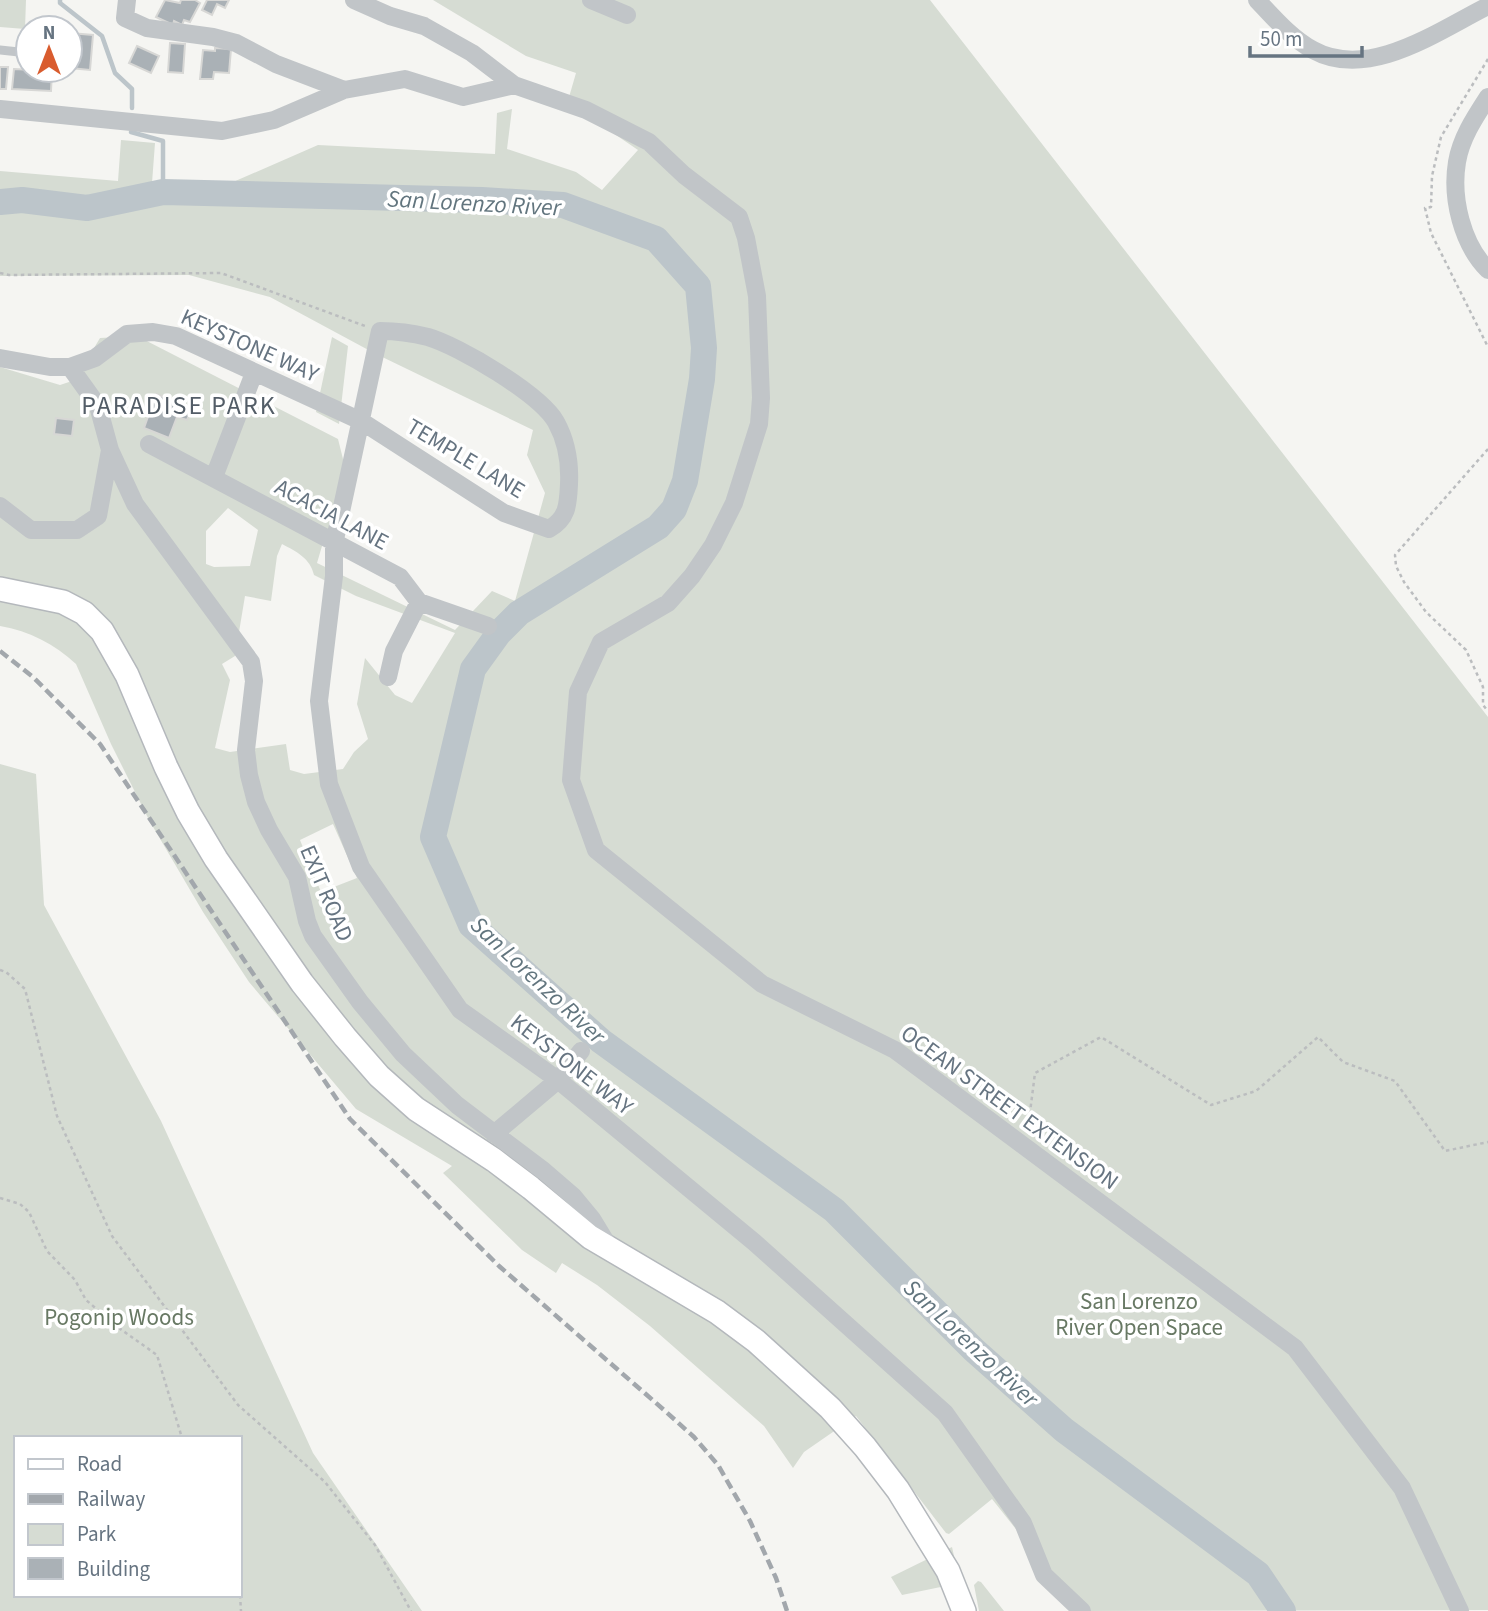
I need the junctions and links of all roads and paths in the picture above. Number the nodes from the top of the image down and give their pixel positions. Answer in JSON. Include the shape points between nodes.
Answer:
{"nodes":[{"id":1,"x":127,"y":0,"type":"edge"},
{"id":2,"x":354,"y":0,"type":"edge"},
{"id":3,"x":591,"y":0,"type":"edge"},
{"id":4,"x":1257,"y":0,"type":"edge"},
{"id":5,"x":1488,"y":6,"type":"edge"},
{"id":6,"x":627,"y":15,"type":"dead end"},
{"id":7,"x":514,"y":85,"type":"junction"},
{"id":8,"x":344,"y":90,"type":"junction"},
{"id":9,"x":1488,"y":97,"type":"edge"},
{"id":10,"x":0,"y":109,"type":"edge"},
{"id":11,"x":1488,"y":270,"type":"edge"},
{"id":12,"x":0,"y":273,"type":"edge"},
{"id":13,"x":380,"y":331,"type":"junction"},
{"id":14,"x":0,"y":358,"type":"edge"},
{"id":15,"x":70,"y":367,"type":"junction"},
{"id":16,"x":254,"y":373,"type":"junction"},
{"id":17,"x":361,"y":421,"type":"junction"},
{"id":18,"x":149,"y":444,"type":"dead end"},
{"id":19,"x":1488,"y":449,"type":"edge"},
{"id":20,"x":110,"y":450,"type":"junction"},
{"id":21,"x":214,"y":477,"type":"junction"},
{"id":22,"x":0,"y":506,"type":"edge"},
{"id":23,"x":334,"y":544,"type":"junction"},
{"id":24,"x":0,"y":589,"type":"edge"},
{"id":25,"x":419,"y":602,"type":"junction"},
{"id":26,"x":488,"y":626,"type":"dead end"},
{"id":27,"x":388,"y":677,"type":"dead end"},
{"id":28,"x":1488,"y":711,"type":"edge"},
{"id":29,"x":0,"y":970,"type":"edge"},
{"id":30,"x":581,"y":1051,"type":"dead end"},
{"id":31,"x":558,"y":1080,"type":"junction"},
{"id":32,"x":494,"y":1134,"type":"junction"},
{"id":33,"x":1488,"y":1142,"type":"edge"},
{"id":34,"x":1026,"y":1147,"type":"junction"},
{"id":35,"x":0,"y":1198,"type":"edge"},
{"id":36,"x":610,"y":1248,"type":"junction"},
{"id":37,"x":181,"y":1436,"type":"edge"},
{"id":38,"x":1077,"y":1610,"type":"edge"},
{"id":39,"x":411,"y":1611,"type":"edge"},
{"id":40,"x":964,"y":1611,"type":"edge"},
{"id":41,"x":1460,"y":1611,"type":"edge"}],
"edges":[{"from":1,"to":8,"type":"street","via":[[125,18],[147,28],[236,43]]},
{"from":2,"to":7,"type":"street","via":[[424,26],[472,53]]},
{"from":3,"to":6,"type":"street"},
{"from":4,"to":5,"type":"street","via":[[1287,32],[1314,51],[1344,60],[1375,59],[1399,51]]},
{"from":7,"to":8,"type":"street","via":[[463,97],[405,79]]},
{"from":7,"to":34,"type":"street","name":"OCEAN STREET EXTENSION","via":[[586,110],[649,142],[739,217],[757,296],[759,424],[734,503],[713,545],[668,603],[601,642],[578,692],[571,780],[596,850],[762,984],[895,1050]]},
{"from":8,"to":10,"type":"street","via":[[274,120],[222,131]]},
{"from":9,"to":11,"type":"street","via":[[1466,134],[1457,161],[1456,187],[1469,244]]},
{"from":12,"to":13,"type":"path","via":[[221,272]]},
{"from":13,"to":17,"type":"street","name":"KEYSTONE WAY"},
{"from":13,"to":17,"type":"street","name":"TEMPLE LANE","via":[[429,337],[535,397],[555,420],[564,441],[570,470],[568,508],[560,523],[549,529],[504,513]]},
{"from":14,"to":15,"type":"street","name":"KEYSTONE WAY"},
{"from":15,"to":16,"type":"street","name":"KEYSTONE WAY","via":[[95,358],[127,334],[153,332],[176,336]]},
{"from":15,"to":20,"type":"street","name":"EXIT ROAD","via":[[98,406]]},
{"from":16,"to":17,"type":"street","name":"KEYSTONE WAY"},
{"from":16,"to":21,"type":"street"},
{"from":17,"to":23,"type":"street","name":"KEYSTONE WAY"},
{"from":18,"to":21,"type":"street","name":"ACACIA LANE"},
{"from":19,"to":28,"type":"path","via":[[1395,555],[1404,582],[1426,612],[1466,650]]},
{"from":20,"to":22,"type":"street","via":[[98,516],[77,530],[31,530]]},
{"from":20,"to":32,"type":"street","name":"EXIT ROAD","via":[[135,504],[251,662],[249,775],[269,830],[297,877],[313,936],[403,1054]]},
{"from":21,"to":23,"type":"street","name":"ACACIA LANE"},
{"from":23,"to":25,"type":"street","name":"ACACIA LANE","via":[[400,577]]},
{"from":23,"to":31,"type":"street","name":"KEYSTONE WAY","via":[[319,701],[329,784],[361,867],[460,1010]]},
{"from":24,"to":36,"type":"main road","via":[[62,602],[85,613],[102,631],[127,675],[188,812],[216,859],[302,983],[379,1076],[416,1109],[494,1160]]},
{"from":25,"to":26,"type":"street"},
{"from":25,"to":27,"type":"street","via":[[394,651]]},
{"from":29,"to":39,"type":"path","via":[[26,989],[57,1116],[111,1236],[238,1405],[325,1482],[375,1545]]},
{"from":30,"to":31,"type":"street"},
{"from":31,"to":32,"type":"street"},
{"from":31,"to":38,"type":"street","name":"KEYSTONE WAY","via":[[754,1242],[945,1413],[1023,1523],[1044,1575]]},
{"from":32,"to":36,"type":"street","name":"EXIT ROAD","via":[[573,1196]]},
{"from":33,"to":34,"type":"path","via":[[1445,1151],[1395,1081],[1343,1062],[1318,1037],[1256,1091],[1211,1105],[1101,1037],[1035,1073]]},
{"from":34,"to":41,"type":"street","name":"OCEAN STREET EXTENSION","via":[[1295,1348],[1402,1488]]},
{"from":35,"to":37,"type":"path","via":[[29,1212],[47,1251],[75,1280],[86,1300],[157,1355]]},
{"from":36,"to":40,"type":"main road","via":[[718,1312],[830,1408],[911,1510],[948,1571]]}]}
